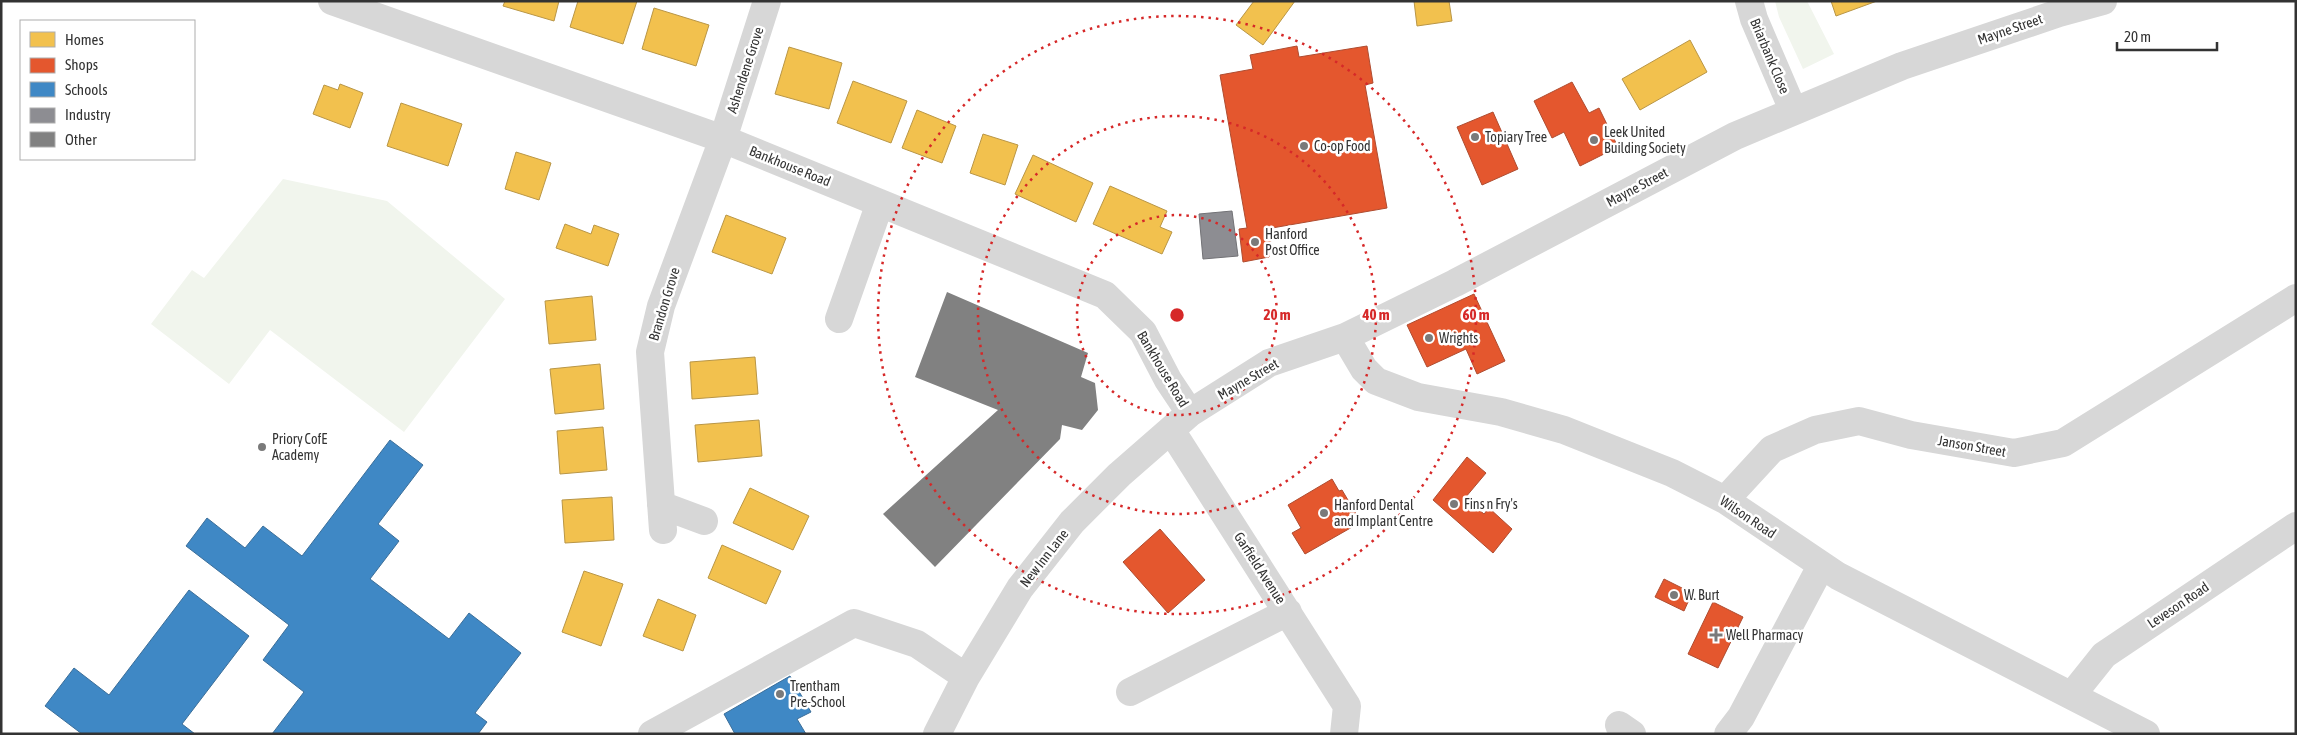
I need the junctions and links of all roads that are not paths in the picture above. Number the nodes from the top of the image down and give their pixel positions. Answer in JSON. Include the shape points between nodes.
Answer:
{"nodes":[{"id":1,"x":332,"y":1,"type":"edge"},
{"id":2,"x":767,"y":1,"type":"edge"},
{"id":3,"x":1749,"y":1,"type":"edge"},
{"id":4,"x":2103,"y":1,"type":"edge"},
{"id":5,"x":1793,"y":110,"type":"junction"},
{"id":6,"x":722,"y":139,"type":"junction"},
{"id":7,"x":880,"y":203,"type":"junction"},
{"id":8,"x":2296,"y":298,"type":"edge"},
{"id":9,"x":839,"y":319,"type":"dead end"},
{"id":10,"x":1345,"y":337,"type":"junction"},
{"id":11,"x":1180,"y":422,"type":"junction"},
{"id":12,"x":1725,"y":500,"type":"junction"},
{"id":13,"x":704,"y":521,"type":"dead end"},
{"id":14,"x":2296,"y":526,"type":"edge"},
{"id":15,"x":1821,"y":566,"type":"junction"},
{"id":16,"x":1288,"y":612,"type":"junction"},
{"id":17,"x":966,"y":677,"type":"junction"},
{"id":18,"x":1130,"y":692,"type":"dead end"},
{"id":19,"x":2072,"y":695,"type":"junction"},
{"id":20,"x":652,"y":734,"type":"edge"},
{"id":21,"x":937,"y":734,"type":"edge"},
{"id":22,"x":1344,"y":734,"type":"edge"},
{"id":23,"x":1728,"y":734,"type":"edge"},
{"id":24,"x":2146,"y":734,"type":"edge"}],
"edges":[{"from":1,"to":6,"type":"street","name":"Bankhouse Road"},
{"from":2,"to":6,"type":"street","name":"Ashendene Grove"},
{"from":3,"to":5,"type":"street","name":"Briarbank Close"},
{"from":4,"to":5,"type":"street","name":"Mayne Street","via":[[1902,66]]},
{"from":5,"to":10,"type":"street","name":"Mayne Street","via":[[1734,136],[1455,283]]},
{"from":6,"to":7,"type":"street","name":"Bankhouse Road"},
{"from":6,"to":13,"type":"street","name":"Brandon Grove","via":[[661,306],[650,352],[662,518]]},
{"from":7,"to":9,"type":"street"},
{"from":7,"to":11,"type":"street","name":"Bankhouse Road","via":[[1105,295],[1143,332],[1168,380]]},
{"from":8,"to":12,"type":"street","name":"Janson Street","via":[[2063,443],[2014,453],[1859,421],[1815,430],[1772,449]]},
{"from":10,"to":11,"type":"street","name":"Mayne Street","via":[[1270,363]]},
{"from":10,"to":12,"type":"street","name":"Wilson Road","via":[[1364,369],[1376,381],[1393,389],[1460,407],[1501,412],[1564,430],[1672,474]]},
{"from":11,"to":16,"type":"street","name":"Garfield Avenue"},
{"from":11,"to":17,"type":"street","name":"New Inn Lane","via":[[1119,474],[1072,522],[1020,588]]},
{"from":12,"to":15,"type":"street","name":"Wilson Road"},
{"from":14,"to":19,"type":"street","name":"Leveson Road","via":[[2104,655]]},
{"from":15,"to":19,"type":"street","name":"Wilson Road"},
{"from":15,"to":23,"type":"street","via":[[1741,717]]},
{"from":16,"to":18,"type":"street"},
{"from":16,"to":22,"type":"street","name":"Garfield Avenue","via":[[1347,706]]},
{"from":17,"to":20,"type":"street","via":[[916,644],[854,623]]},
{"from":17,"to":21,"type":"street","name":"New Inn Lane"},
{"from":19,"to":24,"type":"street","name":"Wilson Road"}]}
